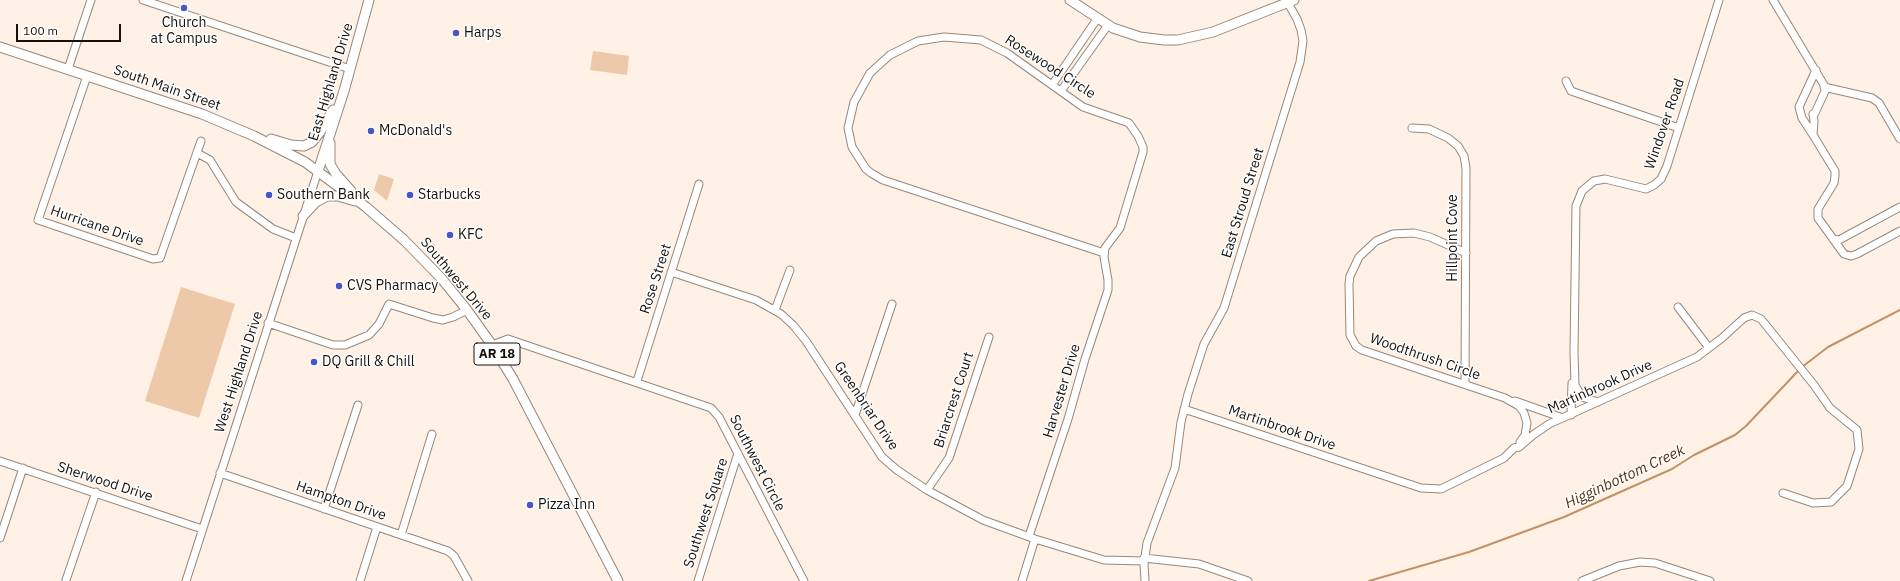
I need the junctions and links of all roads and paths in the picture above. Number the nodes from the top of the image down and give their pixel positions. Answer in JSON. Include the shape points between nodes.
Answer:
{"nodes":[{"id":1,"x":91,"y":0,"type":"edge"},
{"id":2,"x":143,"y":0,"type":"edge"},
{"id":3,"x":369,"y":0,"type":"edge"},
{"id":4,"x":1070,"y":0,"type":"edge"},
{"id":5,"x":1719,"y":0,"type":"edge"},
{"id":6,"x":1773,"y":0,"type":"edge"},
{"id":7,"x":1291,"y":1,"type":"edge"},
{"id":8,"x":1097,"y":19,"type":"junction"},
{"id":9,"x":1108,"y":25,"type":"junction"},
{"id":10,"x":0,"y":47,"type":"edge"},
{"id":11,"x":68,"y":69,"type":"junction"},
{"id":12,"x":350,"y":69,"type":"junction"},
{"id":13,"x":1816,"y":70,"type":"junction"},
{"id":14,"x":87,"y":76,"type":"junction"},
{"id":15,"x":1566,"y":81,"type":"dead end"},
{"id":16,"x":1052,"y":85,"type":"junction"},
{"id":17,"x":1824,"y":87,"type":"junction"},
{"id":18,"x":344,"y":91,"type":"junction"},
{"id":19,"x":1061,"y":91,"type":"junction"},
{"id":20,"x":1800,"y":114,"type":"junction"},
{"id":21,"x":1812,"y":114,"type":"junction"},
{"id":22,"x":216,"y":120,"type":"junction"},
{"id":23,"x":1412,"y":128,"type":"dead end"},
{"id":24,"x":1679,"y":128,"type":"junction"},
{"id":25,"x":330,"y":132,"type":"junction"},
{"id":26,"x":1813,"y":135,"type":"junction"},
{"id":27,"x":1900,"y":139,"type":"edge"},
{"id":28,"x":201,"y":141,"type":"dead end"},
{"id":29,"x":197,"y":153,"type":"junction"},
{"id":30,"x":318,"y":171,"type":"junction"},
{"id":31,"x":699,"y":184,"type":"dead end"},
{"id":32,"x":360,"y":202,"type":"junction"},
{"id":33,"x":1900,"y":207,"type":"edge"},
{"id":34,"x":303,"y":216,"type":"junction"},
{"id":35,"x":1900,"y":231,"type":"edge"},
{"id":36,"x":296,"y":238,"type":"junction"},
{"id":37,"x":1833,"y":239,"type":"junction"},
{"id":38,"x":1104,"y":253,"type":"junction"},
{"id":39,"x":1466,"y":253,"type":"junction"},
{"id":40,"x":790,"y":270,"type":"dead end"},
{"id":41,"x":671,"y":272,"type":"junction"},
{"id":42,"x":892,"y":304,"type":"dead end"},
{"id":43,"x":1678,"y":307,"type":"dead end"},
{"id":44,"x":467,"y":310,"type":"junction"},
{"id":45,"x":775,"y":310,"type":"junction"},
{"id":46,"x":268,"y":323,"type":"junction"},
{"id":47,"x":989,"y":337,"type":"dead end"},
{"id":48,"x":492,"y":345,"type":"junction"},
{"id":49,"x":1709,"y":348,"type":"junction"},
{"id":50,"x":1574,"y":352,"type":"junction"},
{"id":51,"x":636,"y":381,"type":"junction"},
{"id":52,"x":1465,"y":384,"type":"junction"},
{"id":53,"x":1505,"y":398,"type":"junction"},
{"id":54,"x":1598,"y":402,"type":"junction"},
{"id":55,"x":358,"y":405,"type":"dead end"},
{"id":56,"x":1184,"y":409,"type":"junction"},
{"id":57,"x":1571,"y":414,"type":"junction"},
{"id":58,"x":855,"y":415,"type":"junction"},
{"id":59,"x":1563,"y":418,"type":"junction"},
{"id":60,"x":432,"y":434,"type":"dead end"},
{"id":61,"x":1514,"y":448,"type":"junction"},
{"id":62,"x":738,"y":453,"type":"junction"},
{"id":63,"x":0,"y":461,"type":"edge"},
{"id":64,"x":22,"y":468,"type":"junction"},
{"id":65,"x":220,"y":473,"type":"junction"},
{"id":66,"x":927,"y":490,"type":"junction"},
{"id":67,"x":96,"y":492,"type":"junction"},
{"id":68,"x":1783,"y":493,"type":"dead end"},
{"id":69,"x":324,"y":509,"type":"junction"},
{"id":70,"x":377,"y":527,"type":"junction"},
{"id":71,"x":202,"y":529,"type":"junction"},
{"id":72,"x":401,"y":535,"type":"junction"},
{"id":73,"x":0,"y":538,"type":"edge"},
{"id":74,"x":1032,"y":538,"type":"junction"},
{"id":75,"x":1144,"y":559,"type":"junction"},
{"id":76,"x":66,"y":580,"type":"dead end"},
{"id":77,"x":1701,"y":580,"type":"edge"},
{"id":78,"x":186,"y":581,"type":"edge"},
{"id":79,"x":360,"y":581,"type":"edge"},
{"id":80,"x":468,"y":581,"type":"edge"},
{"id":81,"x":618,"y":581,"type":"edge"},
{"id":82,"x":698,"y":581,"type":"edge"},
{"id":83,"x":804,"y":581,"type":"edge"},
{"id":84,"x":1022,"y":581,"type":"edge"},
{"id":85,"x":1145,"y":581,"type":"edge"},
{"id":86,"x":1248,"y":581,"type":"edge"},
{"id":87,"x":1582,"y":581,"type":"edge"},
{"id":88,"x":1710,"y":581,"type":"edge"}],
"edges":[{"from":1,"to":11,"type":"street"},
{"from":2,"to":12,"type":"street"},
{"from":3,"to":12,"type":"main road","name":"East Highland Drive"},
{"from":4,"to":8,"type":"main road"},
{"from":5,"to":24,"type":"street","name":"Windover Road"},
{"from":6,"to":13,"type":"street"},
{"from":7,"to":9,"type":"main road","via":[[1213,32],[1178,40],[1140,37]]},
{"from":7,"to":56,"type":"street","name":"East Stroud Street","via":[[1301,30],[1300,62],[1224,308],[1204,344]]},
{"from":8,"to":9,"type":"main road"},
{"from":8,"to":16,"type":"street"},
{"from":9,"to":19,"type":"street"},
{"from":10,"to":11,"type":"main road","name":"South Main Street"},
{"from":11,"to":14,"type":"main road","name":"South Main Street"},
{"from":12,"to":18,"type":"main road","name":"East Highland Drive"},
{"from":13,"to":17,"type":"street"},
{"from":13,"to":20,"type":"street","via":[[1800,103]]},
{"from":14,"to":22,"type":"main road","name":"South Main Street"},
{"from":14,"to":29,"type":"street","name":"Hurricane Drive","via":[[38,220],[158,259],[162,257]]},
{"from":15,"to":24,"type":"street","via":[[1571,91]]},
{"from":16,"to":19,"type":"street","name":"Rosewood Circle"},
{"from":16,"to":38,"type":"street","name":"Rosewood Circle","via":[[987,42],[956,37],[918,41],[890,55],[870,74],[854,102],[848,128],[850,139],[866,168],[883,180]]},
{"from":17,"to":21,"type":"street","via":[[1825,91],[1815,113]]},
{"from":17,"to":27,"type":"street","via":[[1872,98],[1878,103]]},
{"from":18,"to":22,"type":"main road","via":[[320,132],[312,142],[304,146],[286,144]]},
{"from":18,"to":25,"type":"main road","name":"East Highland Drive"},
{"from":19,"to":38,"type":"street","name":"Rosewood Circle","via":[[1083,107],[1129,123],[1143,147],[1120,228],[1108,243]]},
{"from":20,"to":21,"type":"street"},
{"from":20,"to":26,"type":"street"},
{"from":21,"to":26,"type":"street"},
{"from":22,"to":30,"type":"main road","name":"South Main Street","via":[[288,152]]},
{"from":23,"to":39,"type":"street","name":"Hillpoint Cove","via":[[1429,129],[1448,138],[1458,146],[1464,156]]},
{"from":24,"to":50,"type":"street","name":"Windover Road","via":[[1668,166],[1654,186],[1640,189],[1611,180],[1600,180],[1587,186],[1579,197],[1576,206]]},
{"from":25,"to":30,"type":"main road","name":"East Highland Drive"},
{"from":25,"to":32,"type":"main road","via":[[330,164]]},
{"from":26,"to":37,"type":"street","via":[[1835,172],[1834,183],[1817,213]]},
{"from":28,"to":29,"type":"street"},
{"from":29,"to":36,"type":"street","via":[[210,160],[236,202],[273,229]]},
{"from":30,"to":32,"type":"main road","name":"Southwest Drive","number":"AR 18"},
{"from":30,"to":34,"type":"street","name":"West Highland Drive"},
{"from":31,"to":41,"type":"street","name":"Rose Street"},
{"from":32,"to":34,"type":"main road","via":[[327,196],[316,202]]},
{"from":32,"to":44,"type":"main road","name":"Southwest Drive","number":"AR 18","via":[[404,240],[442,279]]},
{"from":33,"to":37,"type":"street","via":[[1839,240]]},
{"from":34,"to":36,"type":"street","name":"West Highland Drive"},
{"from":35,"to":37,"type":"street","via":[[1851,256],[1844,254]]},
{"from":36,"to":46,"type":"street","name":"West Highland Drive"},
{"from":38,"to":74,"type":"street","name":"Harvester Drive","via":[[1108,290]]},
{"from":39,"to":52,"type":"street","name":"Hillpoint Cove"},
{"from":39,"to":52,"type":"street","name":"Woodthrush Circle","via":[[1418,233],[1393,234],[1376,241],[1361,254],[1355,263],[1349,284],[1349,332],[1356,346]]},
{"from":40,"to":45,"type":"street"},
{"from":41,"to":45,"type":"street","name":"Greenbriar Drive","via":[[756,300]]},
{"from":41,"to":51,"type":"street","name":"Rose Street"},
{"from":42,"to":58,"type":"street"},
{"from":43,"to":49,"type":"street"},
{"from":44,"to":46,"type":"street","via":[[443,320],[389,304],[379,324],[369,335],[345,345],[333,344]]},
{"from":44,"to":48,"type":"main road","name":"Southwest Drive","number":"AR 18"},
{"from":45,"to":58,"type":"street","name":"Greenbriar Drive","via":[[802,334]]},
{"from":46,"to":65,"type":"street","name":"West Highland Drive"},
{"from":47,"to":66,"type":"street","name":"Briarcrest Court","via":[[949,458]]},
{"from":48,"to":51,"type":"street","name":"Southwest Circle","via":[[508,339]]},
{"from":48,"to":81,"type":"main road","name":"Southwest Drive","number":"AR 18","via":[[513,379]]},
{"from":49,"to":54,"type":"street","name":"Martinbrook Drive","via":[[1684,363]]},
{"from":49,"to":68,"type":"street","name":"Martinbrook Drive","via":[[1744,318],[1752,315],[1762,319],[1830,408],[1857,430],[1859,449],[1847,486],[1831,502],[1813,503]]},
{"from":50,"to":54,"type":"street","name":"Windover Road","via":[[1576,388],[1584,398]]},
{"from":50,"to":57,"type":"street","name":"Windover Road"},
{"from":51,"to":62,"type":"street","name":"Southwest Circle","via":[[710,408],[719,417]]},
{"from":52,"to":53,"type":"street","name":"Woodthrush Circle"},
{"from":53,"to":59,"type":"street","name":"Woodthrush Circle"},
{"from":53,"to":61,"type":"street","name":"Woodthrush Circle","via":[[1519,406],[1527,423],[1525,435]]},
{"from":54,"to":57,"type":"street","name":"Martinbrook Drive"},
{"from":55,"to":69,"type":"street"},
{"from":56,"to":61,"type":"street","name":"Martinbrook Drive","via":[[1428,489],[1448,487],[1504,458]]},
{"from":56,"to":75,"type":"street","name":"East Stroud Street","via":[[1175,468],[1147,542]]},
{"from":57,"to":59,"type":"street","name":"Martinbrook Drive"},
{"from":58,"to":66,"type":"street","name":"Greenbriar Drive","via":[[882,457]]},
{"from":59,"to":61,"type":"street","name":"Martinbrook Drive","via":[[1549,424],[1519,447]]},
{"from":60,"to":72,"type":"street"},
{"from":62,"to":82,"type":"street","name":"Southwest Square"},
{"from":62,"to":83,"type":"street","name":"Southwest Circle"},
{"from":63,"to":64,"type":"street","name":"Sherwood Drive"},
{"from":64,"to":67,"type":"street","name":"Sherwood Drive"},
{"from":64,"to":73,"type":"street"},
{"from":65,"to":69,"type":"street","name":"Hampton Drive"},
{"from":65,"to":71,"type":"street","name":"West Highland Drive"},
{"from":66,"to":74,"type":"street","name":"Greenbriar Drive","via":[[983,520]]},
{"from":67,"to":71,"type":"street","name":"Sherwood Drive"},
{"from":67,"to":76,"type":"street"},
{"from":69,"to":70,"type":"street","name":"Hampton Drive"},
{"from":70,"to":72,"type":"street","name":"Hampton Drive"},
{"from":70,"to":79,"type":"street"},
{"from":71,"to":78,"type":"street","name":"West Highland Drive"},
{"from":72,"to":80,"type":"street","name":"Hampton Drive","via":[[452,554]]},
{"from":74,"to":75,"type":"street","name":"Greenbriar Drive","via":[[1104,560]]},
{"from":74,"to":84,"type":"street","name":"Harvester Drive"},
{"from":75,"to":85,"type":"street","name":"East Stroud Street"},
{"from":75,"to":86,"type":"street","name":"Greenbriar Drive","via":[[1199,564]]},
{"from":77,"to":87,"type":"street","via":[[1655,563],[1640,562],[1619,566]]},
{"from":77,"to":88,"type":"street"}]}
